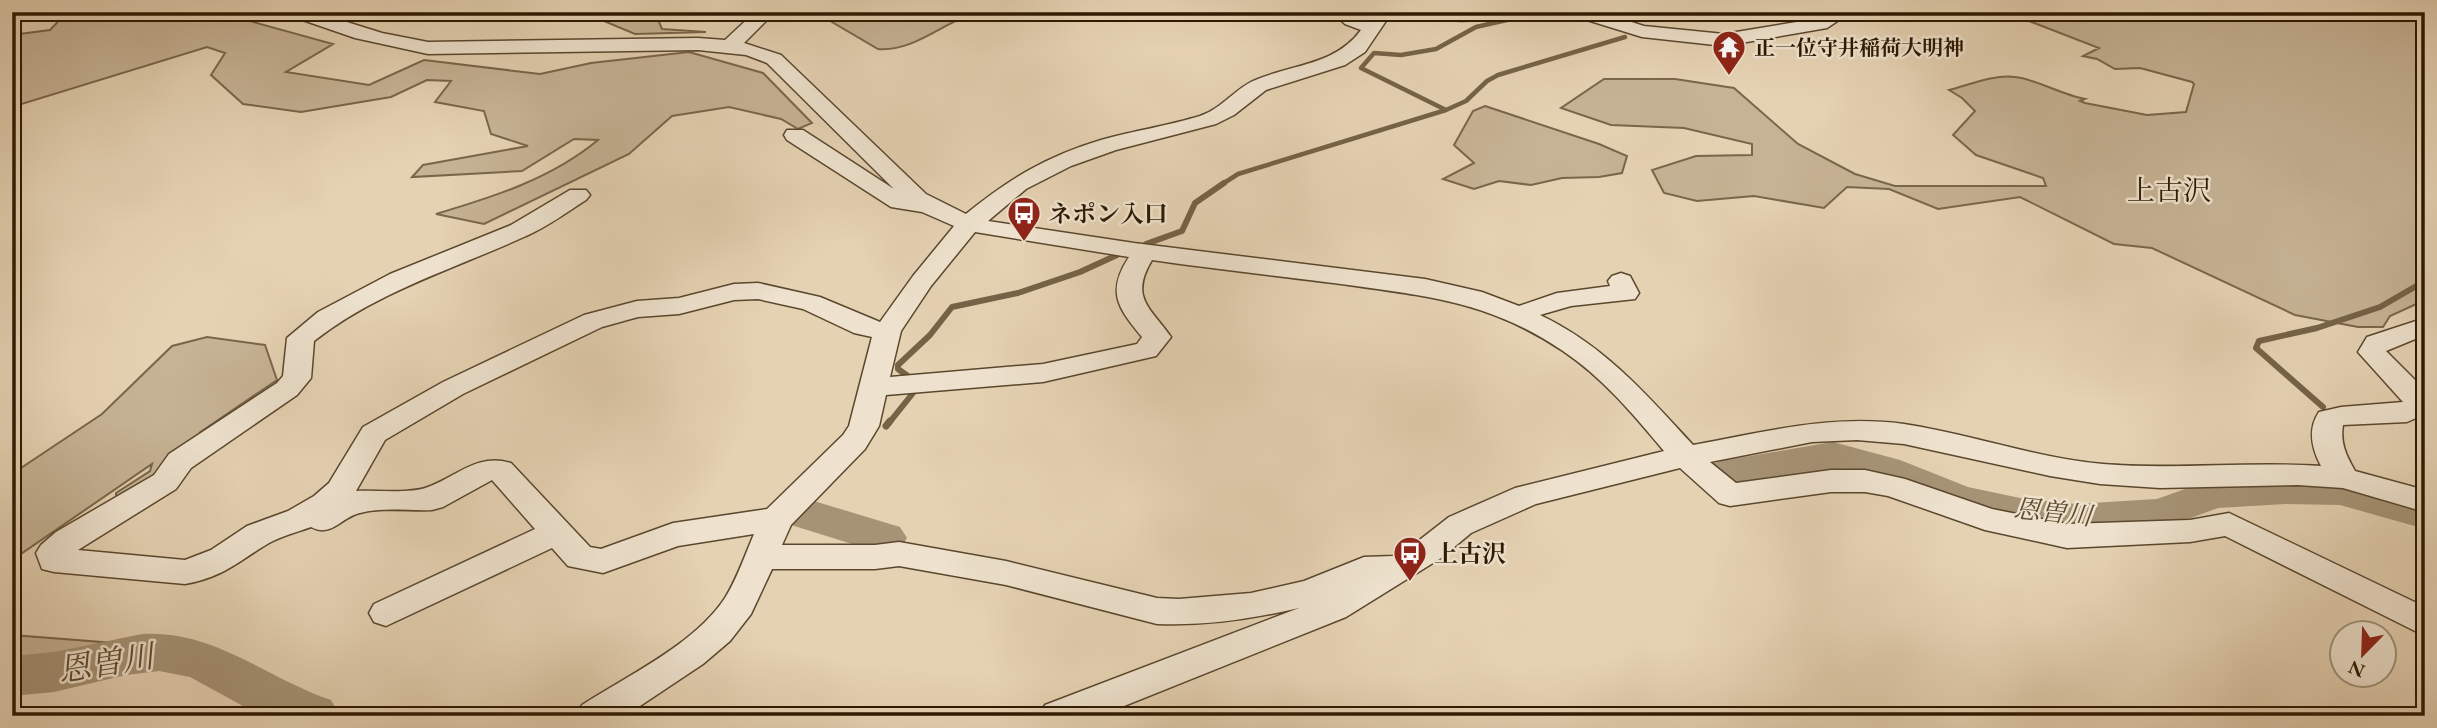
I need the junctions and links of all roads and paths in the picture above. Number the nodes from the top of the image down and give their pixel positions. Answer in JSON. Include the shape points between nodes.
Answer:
{"nodes":[{"id":1,"x":297,"y":12,"type":"edge"},
{"id":2,"x":766,"y":12,"type":"edge"},
{"id":3,"x":1341,"y":12,"type":"edge"},
{"id":4,"x":1426,"y":12,"type":"edge"},
{"id":5,"x":1489,"y":12,"type":"edge"},
{"id":6,"x":1580,"y":12,"type":"edge"},
{"id":7,"x":1842,"y":12,"type":"edge"},
{"id":8,"x":1377,"y":19,"type":"edge"},
{"id":9,"x":730,"y":46,"type":"junction"},
{"id":10,"x":794,"y":135,"type":"dead end"},
{"id":11,"x":568,"y":200,"type":"dead end"},
{"id":12,"x":927,"y":206,"type":"junction"},
{"id":13,"x":968,"y":225,"type":"junction"},
{"id":14,"x":1145,"y":251,"type":"junction"},
{"id":15,"x":1621,"y":281,"type":"dead end"},
{"id":16,"x":1521,"y":316,"type":"junction"},
{"id":17,"x":2425,"y":326,"type":"edge"},
{"id":18,"x":887,"y":331,"type":"junction"},
{"id":19,"x":873,"y":387,"type":"junction"},
{"id":20,"x":1686,"y":458,"type":"junction"},
{"id":21,"x":2343,"y":478,"type":"junction"},
{"id":22,"x":2425,"y":501,"type":"edge"},
{"id":23,"x":778,"y":519,"type":"junction"},
{"id":24,"x":285,"y":524,"type":"junction"},
{"id":25,"x":555,"y":533,"type":"junction"},
{"id":26,"x":761,"y":557,"type":"junction"},
{"id":27,"x":2276,"y":562,"type":"dead end"},
{"id":28,"x":1399,"y":568,"type":"junction"},
{"id":29,"x":2348,"y":607,"type":"dead end"},
{"id":30,"x":386,"y":613,"type":"dead end"},
{"id":31,"x":2425,"y":623,"type":"edge"},
{"id":32,"x":595,"y":716,"type":"edge"},
{"id":33,"x":1058,"y":716,"type":"edge"}],
"edges":[{"from":1,"to":9,"type":"street","via":[[362,35],[428,48]]},
{"from":2,"to":9,"type":"street"},
{"from":3,"to":8,"type":"street","via":[[1351,20]]},
{"from":4,"to":5,"type":"street","via":[[1452,16]]},
{"from":6,"to":7,"type":"street","via":[[1642,31],[1724,40],[1820,24]]},
{"from":8,"to":13,"type":"street","via":[[1358,48],[1338,61],[1259,86],[1209,120],[1063,160],[1018,184]]},
{"from":9,"to":12,"type":"street","via":[[774,59]]},
{"from":10,"to":12,"type":"street","via":[[899,202]]},
{"from":11,"to":24,"type":"street","via":[[520,230],[369,293],[308,331],[299,344],[297,378],[287,388],[180,461],[165,482],[53,553],[54,560],[184,572],[223,559],[259,534]]},
{"from":12,"to":13,"type":"street"},
{"from":13,"to":14,"type":"street"},
{"from":13,"to":18,"type":"street"},
{"from":14,"to":16,"type":"street","via":[[1407,284],[1473,298]]},
{"from":14,"to":19,"type":"street","via":[[1126,286],[1136,312],[1157,337],[1146,350],[1043,373]]},
{"from":15,"to":16,"type":"street","via":[[1626,293],[1538,306]]},
{"from":16,"to":20,"type":"street","via":[[1572,343],[1627,390]]},
{"from":17,"to":21,"type":"street","via":[[2377,343],[2372,352],[2421,402],[2407,413],[2329,419],[2326,446]]},
{"from":18,"to":19,"type":"street"},
{"from":18,"to":24,"type":"street","via":[[864,327],[811,303],[758,291],[636,309],[593,321],[453,388],[374,434],[340,491]]},
{"from":19,"to":23,"type":"street","via":[[864,426],[854,442]]},
{"from":20,"to":21,"type":"street","via":[[1812,432],[1857,430],[1904,434],[2100,474]]},
{"from":20,"to":28,"type":"street","via":[[1515,500],[1460,525]]},
{"from":20,"to":31,"type":"street","via":[[1730,495],[1865,481],[1985,519],[2067,536],[2190,531],[2229,524]]},
{"from":21,"to":22,"type":"street"},
{"from":23,"to":25,"type":"street","via":[[673,535],[603,561],[580,558]]},
{"from":23,"to":26,"type":"street"},
{"from":24,"to":25,"type":"street","via":[[293,530],[318,523],[352,502],[432,499],[485,470],[500,470]]},
{"from":25,"to":30,"type":"street"},
{"from":26,"to":28,"type":"street","via":[[899,554],[1179,612],[1251,606],[1311,592],[1364,569]]},
{"from":26,"to":32,"type":"street","via":[[739,605],[718,631]]},
{"from":27,"to":29,"type":"street"},
{"from":28,"to":33,"type":"street","via":[[1334,608]]}]}
